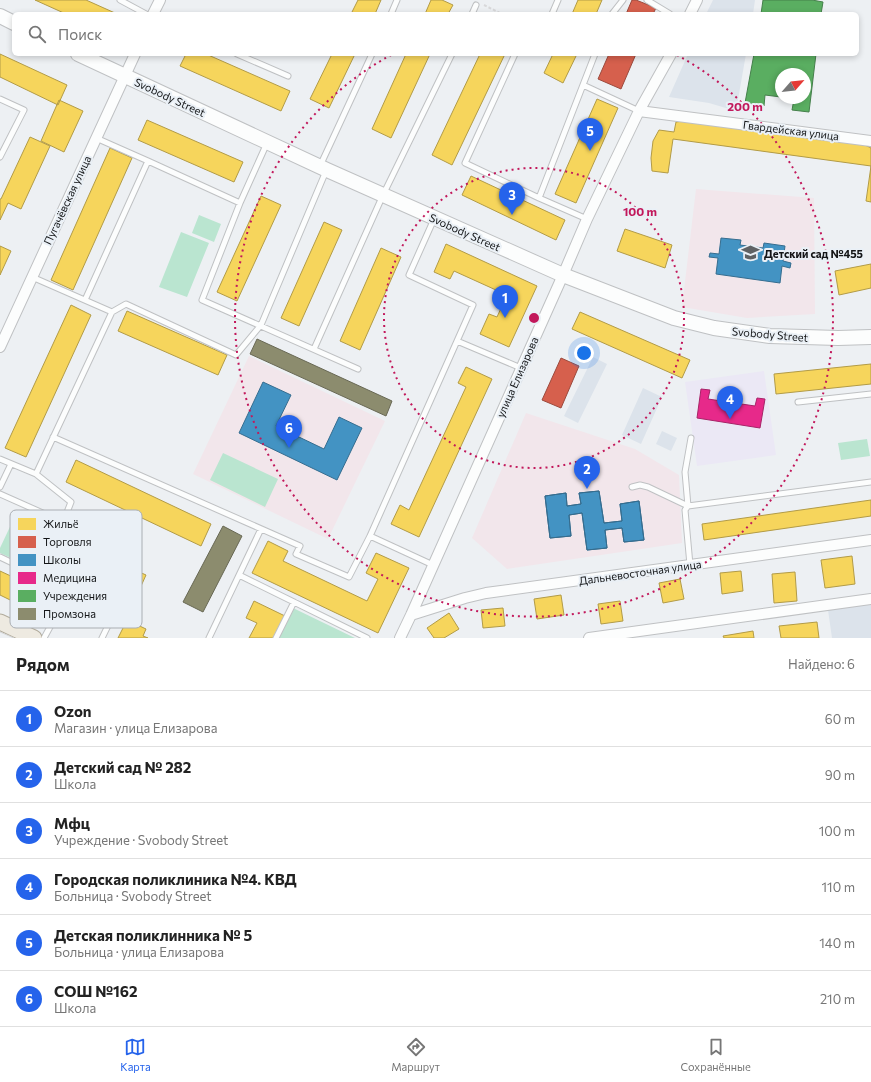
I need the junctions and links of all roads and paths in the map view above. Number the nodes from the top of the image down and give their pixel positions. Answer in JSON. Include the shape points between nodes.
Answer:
{"nodes":[{"id":1,"x":120,"y":0,"type":"edge"},
{"id":2,"x":160,"y":0,"type":"edge"},
{"id":3,"x":397,"y":0,"type":"edge"},
{"id":4,"x":558,"y":0,"type":"edge"},
{"id":5,"x":623,"y":0,"type":"edge"},
{"id":6,"x":647,"y":0,"type":"edge"},
{"id":7,"x":697,"y":0,"type":"edge"},
{"id":8,"x":477,"y":4,"type":"joint"},
{"id":9,"x":142,"y":12,"type":"edge"},
{"id":10,"x":154,"y":12,"type":"edge"},
{"id":11,"x":392,"y":12,"type":"edge"},
{"id":12,"x":473,"y":12,"type":"edge"},
{"id":13,"x":497,"y":12,"type":"edge"},
{"id":14,"x":553,"y":12,"type":"edge"},
{"id":15,"x":614,"y":12,"type":"edge"},
{"id":16,"x":667,"y":12,"type":"edge"},
{"id":17,"x":691,"y":12,"type":"edge"},
{"id":18,"x":0,"y":16,"type":"edge"},
{"id":19,"x":12,"y":22,"type":"edge"},
{"id":20,"x":82,"y":56,"type":"edge"},
{"id":21,"x":134,"y":56,"type":"edge"},
{"id":22,"x":242,"y":56,"type":"edge"},
{"id":23,"x":371,"y":56,"type":"edge"},
{"id":24,"x":451,"y":56,"type":"edge"},
{"id":25,"x":514,"y":56,"type":"edge"},
{"id":26,"x":594,"y":56,"type":"edge"},
{"id":27,"x":670,"y":56,"type":"edge"},
{"id":28,"x":124,"y":76,"type":"junction"},
{"id":29,"x":288,"y":76,"type":"dead end"},
{"id":30,"x":583,"y":85,"type":"junction"},
{"id":31,"x":0,"y":99,"type":"edge"},
{"id":32,"x":639,"y":111,"type":"junction"},
{"id":33,"x":96,"y":138,"type":"junction"},
{"id":34,"x":871,"y":140,"type":"edge"},
{"id":35,"x":267,"y":142,"type":"junction"},
{"id":36,"x":0,"y":157,"type":"edge"},
{"id":37,"x":148,"y":161,"type":"junction"},
{"id":38,"x":323,"y":168,"type":"junction"},
{"id":39,"x":383,"y":195,"type":"junction"},
{"id":40,"x":539,"y":198,"type":"junction"},
{"id":41,"x":240,"y":203,"type":"junction"},
{"id":42,"x":434,"y":218,"type":"junction"},
{"id":43,"x":587,"y":219,"type":"junction"},
{"id":44,"x":563,"y":275,"type":"junction"},
{"id":45,"x":32,"y":277,"type":"junction"},
{"id":46,"x":84,"y":300,"type":"junction"},
{"id":47,"x":112,"y":312,"type":"junction"},
{"id":48,"x":260,"y":325,"type":"junction"},
{"id":49,"x":871,"y":337,"type":"edge"},
{"id":50,"x":457,"y":341,"type":"junction"},
{"id":51,"x":0,"y":347,"type":"edge"},
{"id":52,"x":314,"y":349,"type":"junction"},
{"id":53,"x":521,"y":368,"type":"junction"},
{"id":54,"x":358,"y":369,"type":"dead end"},
{"id":55,"x":871,"y":394,"type":"edge"},
{"id":56,"x":798,"y":402,"type":"dead end"},
{"id":57,"x":53,"y":437,"type":"junction"},
{"id":58,"x":691,"y":438,"type":"dead end"},
{"id":59,"x":0,"y":459,"type":"edge"},
{"id":60,"x":11,"y":464,"type":"junction"},
{"id":61,"x":36,"y":474,"type":"junction"},
{"id":62,"x":871,"y":482,"type":"edge"},
{"id":63,"x":0,"y":487,"type":"edge"},
{"id":64,"x":632,"y":487,"type":"dead end"},
{"id":65,"x":0,"y":494,"type":"edge"},
{"id":66,"x":688,"y":506,"type":"junction"},
{"id":67,"x":36,"y":510,"type":"edge"},
{"id":68,"x":68,"y":510,"type":"edge"},
{"id":69,"x":261,"y":529,"type":"junction"},
{"id":70,"x":370,"y":536,"type":"junction"},
{"id":71,"x":871,"y":540,"type":"edge"},
{"id":72,"x":0,"y":557,"type":"edge"},
{"id":73,"x":10,"y":562,"type":"edge"},
{"id":74,"x":433,"y":565,"type":"junction"},
{"id":75,"x":690,"y":565,"type":"junction"},
{"id":76,"x":239,"y":575,"type":"junction"},
{"id":77,"x":871,"y":599,"type":"edge"},
{"id":78,"x":294,"y":602,"type":"junction"},
{"id":79,"x":411,"y":615,"type":"junction"},
{"id":80,"x":0,"y":622,"type":"edge"},
{"id":81,"x":10,"y":627,"type":"edge"},
{"id":82,"x":13,"y":628,"type":"edge"},
{"id":83,"x":49,"y":628,"type":"edge"},
{"id":84,"x":107,"y":628,"type":"edge"},
{"id":85,"x":34,"y":638,"type":"edge"},
{"id":86,"x":44,"y":638,"type":"edge"},
{"id":87,"x":102,"y":638,"type":"edge"},
{"id":88,"x":209,"y":638,"type":"edge"},
{"id":89,"x":276,"y":638,"type":"edge"},
{"id":90,"x":367,"y":638,"type":"edge"},
{"id":91,"x":400,"y":638,"type":"edge"},
{"id":92,"x":589,"y":638,"type":"edge"}],
"edges":[{"from":1,"to":9,"type":"lane"},
{"from":2,"to":10,"type":"street"},
{"from":3,"to":11,"type":"lane"},
{"from":4,"to":14,"type":"lane"},
{"from":5,"to":15,"type":"lane"},
{"from":6,"to":16,"type":"lane"},
{"from":7,"to":17,"type":"street"},
{"from":8,"to":12,"type":"lane"},
{"from":8,"to":13,"type":"path"},
{"from":18,"to":19,"type":"street"},
{"from":20,"to":28,"type":"street","name":"Svobody Street"},
{"from":21,"to":28,"type":"street","name":"Пугачёвская улица"},
{"from":22,"to":29,"type":"lane"},
{"from":23,"to":38,"type":"lane"},
{"from":24,"to":39,"type":"lane"},
{"from":25,"to":40,"type":"lane","via":[[465,163]]},
{"from":26,"to":30,"type":"lane"},
{"from":27,"to":32,"type":"street","name":"улица Елизарова"},
{"from":28,"to":33,"type":"street","name":"Пугачёвская улица"},
{"from":28,"to":35,"type":"street","name":"Svobody Street"},
{"from":30,"to":32,"type":"lane"},
{"from":30,"to":40,"type":"lane"},
{"from":31,"to":36,"type":"lane","via":[[24,110]]},
{"from":32,"to":34,"type":"street","name":"Гвардейская улица"},
{"from":32,"to":43,"type":"street","name":"улица Елизарова"},
{"from":33,"to":37,"type":"lane"},
{"from":33,"to":45,"type":"street","name":"Пугачёвская улица"},
{"from":35,"to":38,"type":"street","name":"Svobody Street"},
{"from":35,"to":41,"type":"lane"},
{"from":37,"to":41,"type":"lane"},
{"from":37,"to":46,"type":"lane"},
{"from":38,"to":39,"type":"street","name":"Svobody Street"},
{"from":38,"to":48,"type":"lane"},
{"from":39,"to":42,"type":"street","name":"Svobody Street"},
{"from":39,"to":52,"type":"lane"},
{"from":40,"to":43,"type":"lane"},
{"from":41,"to":48,"type":"lane","via":[[202,300]]},
{"from":42,"to":44,"type":"street","name":"Svobody Street"},
{"from":42,"to":50,"type":"lane","via":[[409,275],[473,305]]},
{"from":43,"to":44,"type":"street","name":"улица Елизарова"},
{"from":44,"to":49,"type":"street","name":"Svobody Street","via":[[674,318],[714,328],[770,336]]},
{"from":44,"to":53,"type":"street","name":"улица Елизарова"},
{"from":45,"to":46,"type":"lane"},
{"from":45,"to":51,"type":"street","name":"Пугачёвская улица"},
{"from":46,"to":47,"type":"lane"},
{"from":47,"to":48,"type":"lane","via":[[126,304],[236,355]]},
{"from":47,"to":57,"type":"lane"},
{"from":48,"to":52,"type":"lane"},
{"from":50,"to":53,"type":"lane"},
{"from":50,"to":70,"type":"lane"},
{"from":52,"to":54,"type":"lane"},
{"from":53,"to":74,"type":"street","name":"улица Елизарова"},
{"from":55,"to":56,"type":"lane"},
{"from":57,"to":61,"type":"lane"},
{"from":57,"to":69,"type":"lane"},
{"from":58,"to":66,"type":"lane","via":[[685,472]]},
{"from":59,"to":60,"type":"lane"},
{"from":60,"to":61,"type":"lane"},
{"from":60,"to":63,"type":"lane"},
{"from":61,"to":68,"type":"lane","via":[[71,502]]},
{"from":62,"to":66,"type":"lane"},
{"from":64,"to":66,"type":"lane","via":[[648,487]]},
{"from":65,"to":67,"type":"lane"},
{"from":66,"to":75,"type":"lane","via":[[685,510]]},
{"from":69,"to":70,"type":"lane","via":[[300,546],[296,554],[349,577]]},
{"from":69,"to":76,"type":"lane"},
{"from":70,"to":74,"type":"lane"},
{"from":71,"to":75,"type":"street","name":"Дальневосточная улица"},
{"from":72,"to":73,"type":"lane"},
{"from":74,"to":79,"type":"street","name":"улица Елизарова"},
{"from":75,"to":79,"type":"street","name":"Дальневосточная улица","via":[[486,594]]},
{"from":76,"to":78,"type":"lane"},
{"from":76,"to":88,"type":"lane"},
{"from":77,"to":92,"type":"street"},
{"from":78,"to":89,"type":"lane"},
{"from":78,"to":90,"type":"lane"},
{"from":79,"to":91,"type":"street","name":"улица Елизарова"},
{"from":80,"to":81,"type":"main road"},
{"from":82,"to":85,"type":"main road"},
{"from":83,"to":86,"type":"lane"},
{"from":84,"to":87,"type":"lane"}]}
